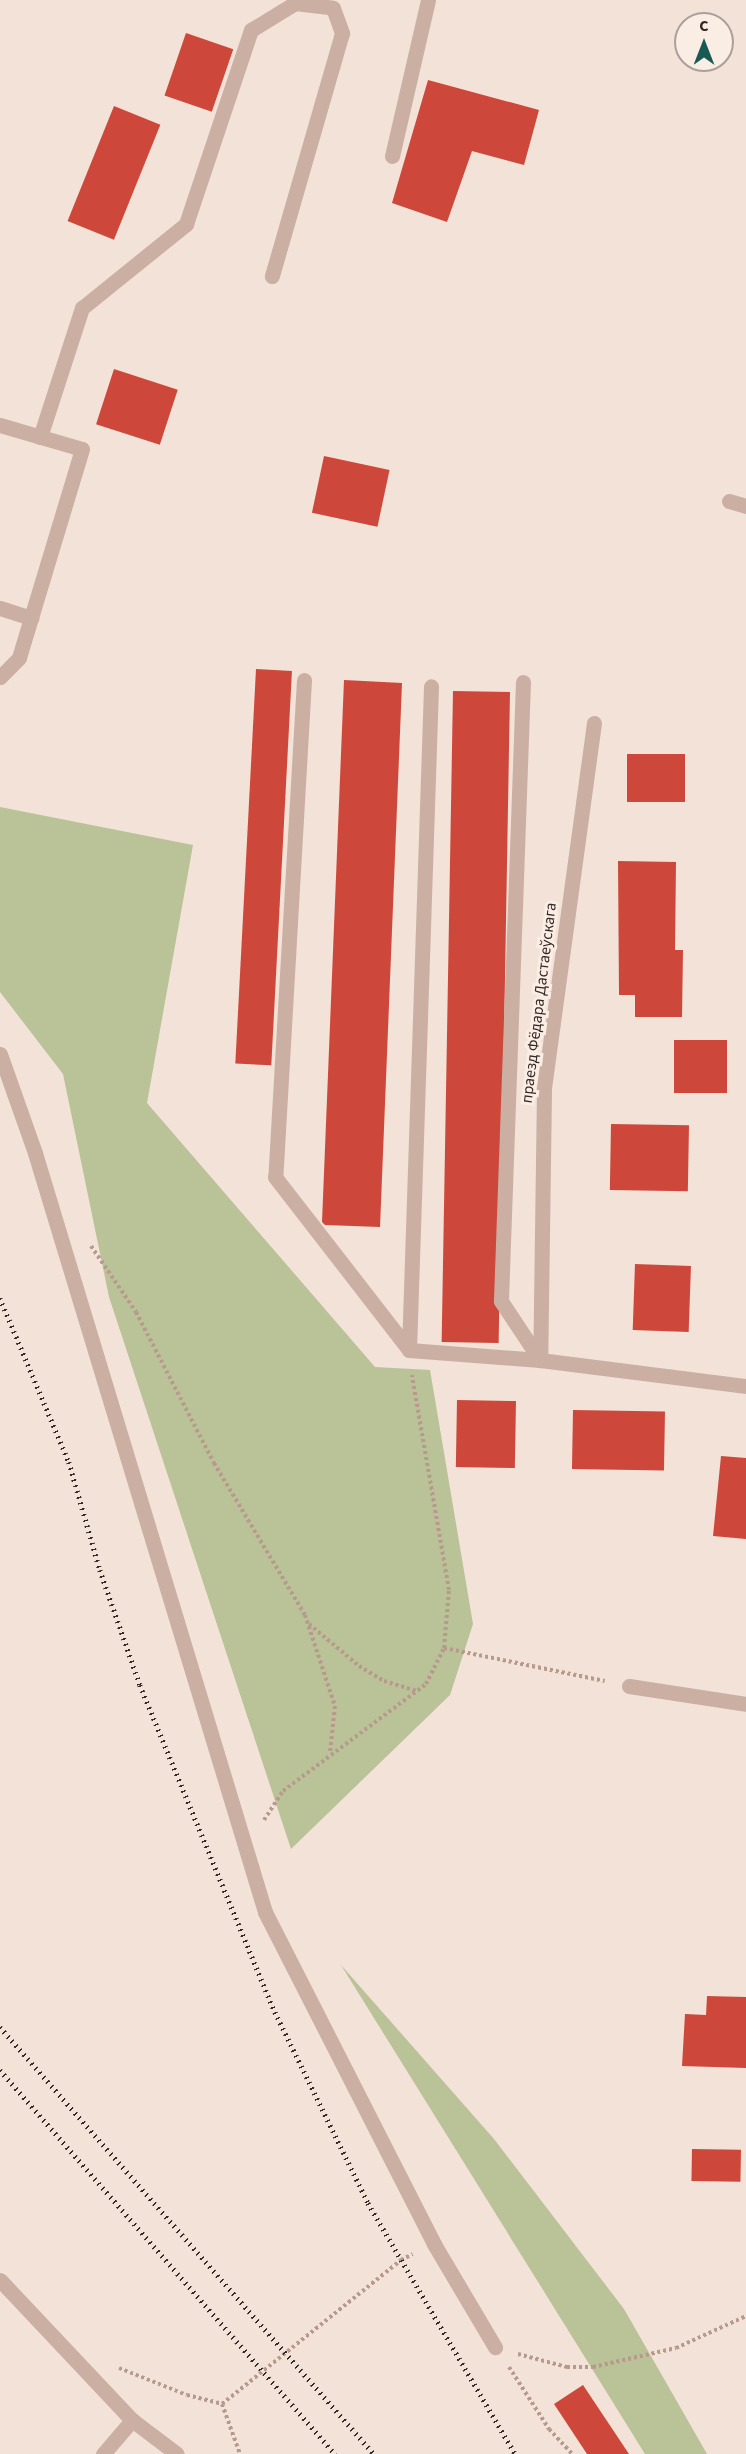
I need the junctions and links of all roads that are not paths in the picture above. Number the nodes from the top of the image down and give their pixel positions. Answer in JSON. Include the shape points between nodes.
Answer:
{"nodes":[{"id":1,"x":428,"y":0,"type":"edge"},
{"id":2,"x":393,"y":156,"type":"dead end"},
{"id":3,"x":272,"y":276,"type":"dead end"},
{"id":4,"x":0,"y":424,"type":"edge"},
{"id":5,"x":40,"y":437,"type":"junction"},
{"id":6,"x":729,"y":501,"type":"dead end"},
{"id":7,"x":746,"y":506,"type":"edge"},
{"id":8,"x":0,"y":608,"type":"edge"},
{"id":9,"x":31,"y":618,"type":"junction"},
{"id":10,"x":0,"y":677,"type":"edge"},
{"id":11,"x":304,"y":680,"type":"dead end"},
{"id":12,"x":523,"y":682,"type":"dead end"},
{"id":13,"x":431,"y":686,"type":"dead end"},
{"id":14,"x":594,"y":723,"type":"dead end"},
{"id":15,"x":0,"y":1054,"type":"edge"},
{"id":16,"x":409,"y":1350,"type":"junction"},
{"id":17,"x":540,"y":1360,"type":"junction"},
{"id":18,"x":746,"y":1386,"type":"edge"},
{"id":19,"x":629,"y":1686,"type":"road end"},
{"id":20,"x":746,"y":1704,"type":"edge"},
{"id":21,"x":0,"y":2280,"type":"edge"},
{"id":22,"x":495,"y":2347,"type":"road end"},
{"id":23,"x":132,"y":2420,"type":"junction"},
{"id":24,"x":103,"y":2454,"type":"edge"},
{"id":25,"x":177,"y":2454,"type":"edge"}],
"edges":[{"from":1,"to":2,"type":"street"},
{"from":3,"to":5,"type":"street","via":[[342,33],[333,8],[295,3],[251,30],[186,224],[82,308]]},
{"from":4,"to":5,"type":"street"},
{"from":5,"to":9,"type":"street","via":[[82,449]]},
{"from":6,"to":7,"type":"street"},
{"from":8,"to":9,"type":"street"},
{"from":9,"to":10,"type":"street","via":[[19,658]]},
{"from":11,"to":16,"type":"street","via":[[275,1178]]},
{"from":12,"to":17,"type":"street","via":[[501,1301]]},
{"from":13,"to":16,"type":"street"},
{"from":14,"to":17,"type":"street","name":"праезд Фёдара Дастаеўскага","via":[[544,1090]]},
{"from":15,"to":22,"type":"street","via":[[35,1152],[265,1912],[434,2244]]},
{"from":16,"to":17,"type":"street"},
{"from":17,"to":18,"type":"street"},
{"from":19,"to":20,"type":"street"},
{"from":21,"to":23,"type":"street"},
{"from":23,"to":24,"type":"street"},
{"from":23,"to":25,"type":"street"}]}
